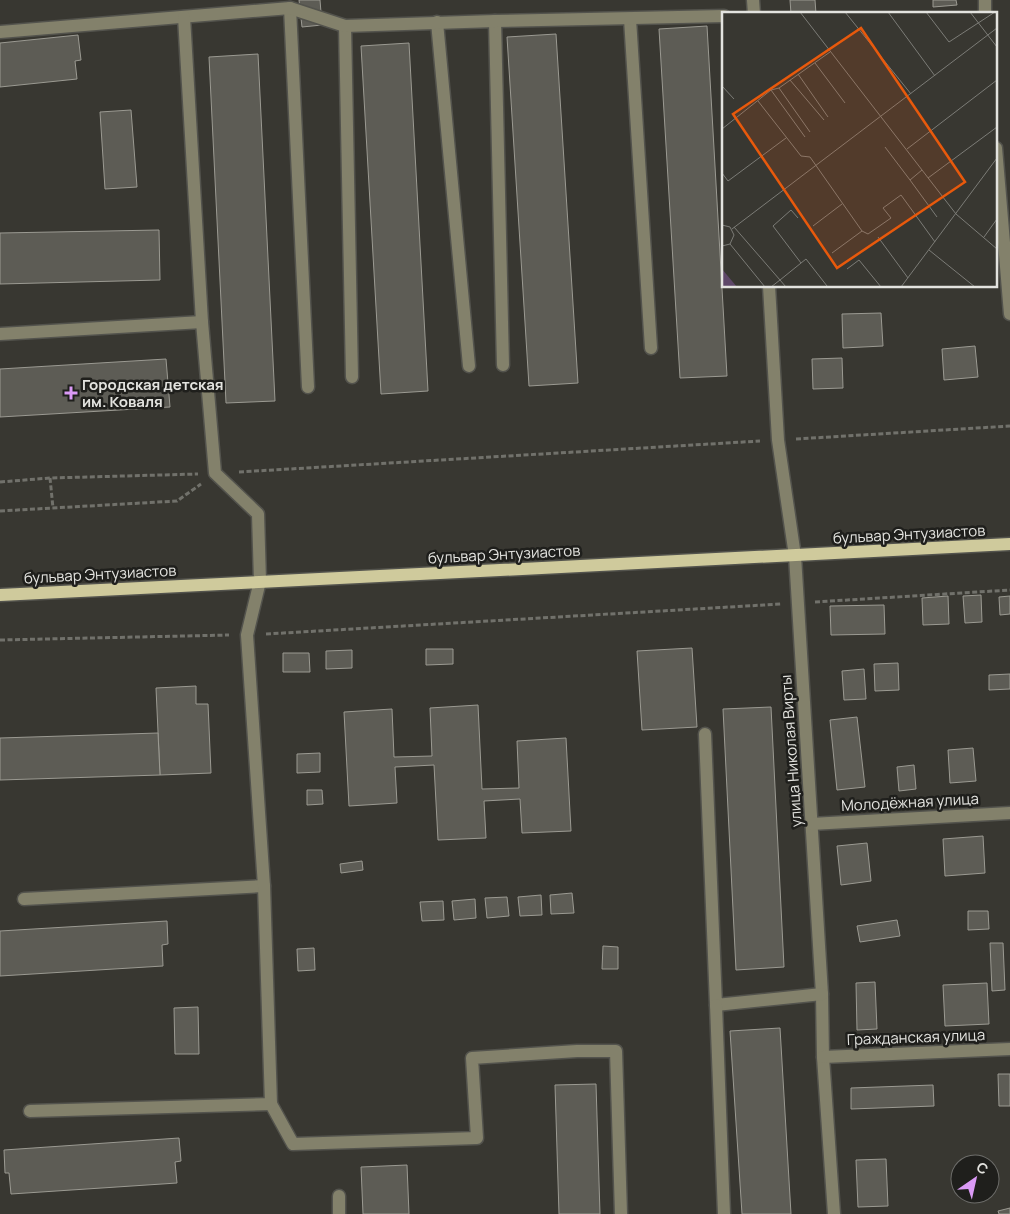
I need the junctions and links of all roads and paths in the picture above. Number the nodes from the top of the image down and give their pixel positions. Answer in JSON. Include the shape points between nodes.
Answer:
{"nodes":[{"id":1,"x":290,"y":8,"type":"junction"},
{"id":2,"x":722,"y":16,"type":"edge"},
{"id":3,"x":184,"y":17,"type":"junction"},
{"id":4,"x":630,"y":19,"type":"junction"},
{"id":5,"x":495,"y":21,"type":"junction"},
{"id":6,"x":437,"y":22,"type":"junction"},
{"id":7,"x":345,"y":26,"type":"junction"},
{"id":8,"x":0,"y":32,"type":"edge"},
{"id":9,"x":998,"y":172,"type":"edge"},
{"id":10,"x":769,"y":288,"type":"edge"},
{"id":11,"x":1010,"y":314,"type":"edge"},
{"id":12,"x":202,"y":322,"type":"junction"},
{"id":13,"x":0,"y":334,"type":"edge"},
{"id":14,"x":650,"y":348,"type":"dead end"},
{"id":15,"x":469,"y":366,"type":"dead end"},
{"id":16,"x":503,"y":366,"type":"dead end"},
{"id":17,"x":352,"y":377,"type":"dead end"},
{"id":18,"x":308,"y":387,"type":"dead end"},
{"id":19,"x":1010,"y":426,"type":"edge"},
{"id":20,"x":778,"y":440,"type":"junction"},
{"id":21,"x":215,"y":474,"type":"junction"},
{"id":22,"x":50,"y":478,"type":"junction"},
{"id":23,"x":0,"y":482,"type":"edge"},
{"id":24,"x":53,"y":508,"type":"junction"},
{"id":25,"x":0,"y":511,"type":"edge"},
{"id":26,"x":1010,"y":544,"type":"edge"},
{"id":27,"x":795,"y":556,"type":"junction"},
{"id":28,"x":260,"y":581,"type":"junction"},
{"id":29,"x":1010,"y":590,"type":"edge"},
{"id":30,"x":0,"y":595,"type":"edge"},
{"id":31,"x":798,"y":603,"type":"junction"},
{"id":32,"x":247,"y":635,"type":"junction"},
{"id":33,"x":0,"y":640,"type":"edge"},
{"id":34,"x":705,"y":734,"type":"dead end"},
{"id":35,"x":1010,"y":813,"type":"edge"},
{"id":36,"x":811,"y":824,"type":"junction"},
{"id":37,"x":264,"y":886,"type":"junction"},
{"id":38,"x":24,"y":899,"type":"dead end"},
{"id":39,"x":822,"y":994,"type":"junction"},
{"id":40,"x":716,"y":1005,"type":"junction"},
{"id":41,"x":1010,"y":1049,"type":"edge"},
{"id":42,"x":823,"y":1057,"type":"junction"},
{"id":43,"x":271,"y":1104,"type":"junction"},
{"id":44,"x":30,"y":1111,"type":"dead end"},
{"id":45,"x":339,"y":1196,"type":"dead end"},
{"id":46,"x":339,"y":1214,"type":"edge"},
{"id":47,"x":621,"y":1214,"type":"edge"},
{"id":48,"x":724,"y":1214,"type":"edge"},
{"id":49,"x":834,"y":1214,"type":"edge"}],
"edges":[{"from":1,"to":3,"type":"street"},
{"from":1,"to":7,"type":"street"},
{"from":1,"to":18,"type":"street"},
{"from":2,"to":4,"type":"street"},
{"from":3,"to":8,"type":"street"},
{"from":3,"to":12,"type":"street"},
{"from":4,"to":5,"type":"street"},
{"from":4,"to":14,"type":"street"},
{"from":5,"to":6,"type":"street"},
{"from":5,"to":16,"type":"street"},
{"from":6,"to":7,"type":"street"},
{"from":6,"to":15,"type":"street"},
{"from":7,"to":17,"type":"street"},
{"from":9,"to":11,"type":"street"},
{"from":10,"to":20,"type":"street","name":"улица Николая Вирты"},
{"from":12,"to":13,"type":"street"},
{"from":12,"to":21,"type":"street"},
{"from":19,"to":20,"type":"path"},
{"from":20,"to":21,"type":"path"},
{"from":20,"to":27,"type":"street","name":"улица Николая Вирты"},
{"from":21,"to":22,"type":"path"},
{"from":21,"to":24,"type":"path","via":[[177,501]]},
{"from":21,"to":28,"type":"street","via":[[258,514]]},
{"from":22,"to":23,"type":"path"},
{"from":22,"to":24,"type":"path"},
{"from":24,"to":25,"type":"path"},
{"from":26,"to":27,"type":"main road","name":"бульвар Энтузиастов"},
{"from":27,"to":28,"type":"main road","name":"бульвар Энтузиастов"},
{"from":27,"to":31,"type":"street","name":"улица Николая Вирты"},
{"from":28,"to":30,"type":"main road","name":"бульвар Энтузиастов"},
{"from":28,"to":32,"type":"street"},
{"from":29,"to":31,"type":"path"},
{"from":31,"to":32,"type":"path"},
{"from":31,"to":36,"type":"street","name":"улица Николая Вирты"},
{"from":32,"to":33,"type":"path"},
{"from":32,"to":37,"type":"street"},
{"from":34,"to":40,"type":"street"},
{"from":35,"to":36,"type":"street","name":"Молодёжная улица"},
{"from":36,"to":39,"type":"street","name":"улица Николая Вирты"},
{"from":37,"to":38,"type":"street"},
{"from":37,"to":43,"type":"street"},
{"from":39,"to":40,"type":"street"},
{"from":39,"to":42,"type":"street","name":"улица Николая Вирты"},
{"from":40,"to":48,"type":"street"},
{"from":41,"to":42,"type":"street","name":"Гражданская улица"},
{"from":42,"to":49,"type":"street","name":"улица Николая Вирты"},
{"from":43,"to":44,"type":"street"},
{"from":43,"to":47,"type":"street","via":[[293,1144],[477,1138],[472,1058],[616,1051]]},
{"from":45,"to":46,"type":"street"}]}
